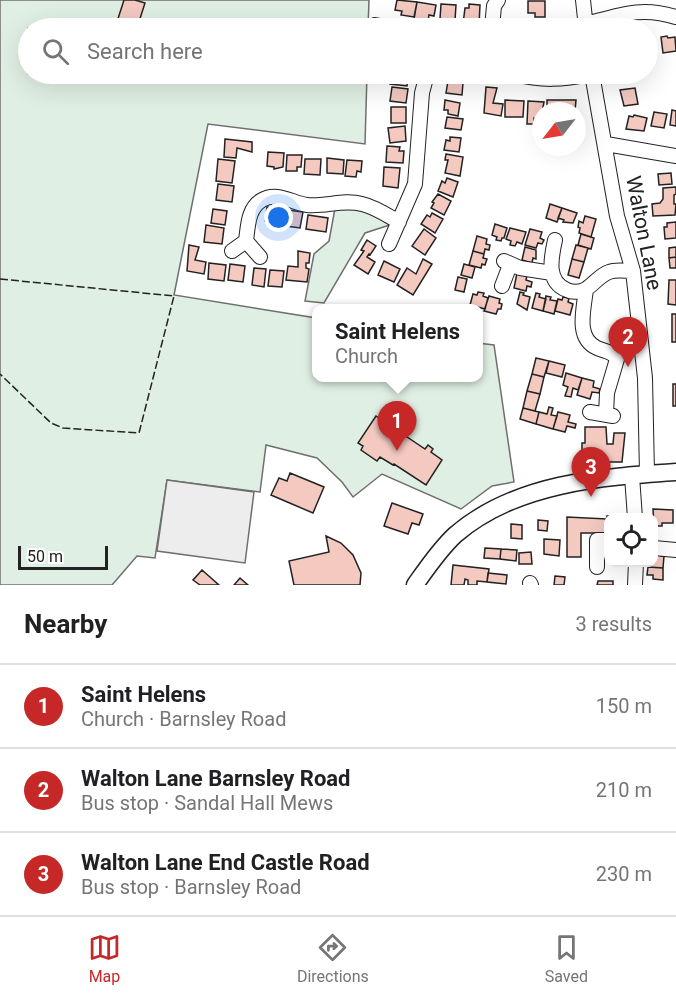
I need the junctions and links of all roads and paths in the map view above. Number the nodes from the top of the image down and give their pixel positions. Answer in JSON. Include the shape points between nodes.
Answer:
{"nodes":[{"id":1,"x":498,"y":0,"type":"edge"},
{"id":2,"x":583,"y":0,"type":"edge"},
{"id":3,"x":676,"y":17,"type":"edge"},
{"id":4,"x":493,"y":18,"type":"edge"},
{"id":5,"x":585,"y":18,"type":"edge"},
{"id":6,"x":612,"y":18,"type":"edge"},
{"id":7,"x":424,"y":84,"type":"edge"},
{"id":8,"x":593,"y":84,"type":"edge"},
{"id":9,"x":606,"y":144,"type":"junction"},
{"id":10,"x":676,"y":156,"type":"edge"},
{"id":11,"x":399,"y":222,"type":"junction"},
{"id":12,"x":555,"y":240,"type":"dead end"},
{"id":13,"x":246,"y":241,"type":"junction"},
{"id":14,"x":389,"y":244,"type":"dead end"},
{"id":15,"x":232,"y":251,"type":"dead end"},
{"id":16,"x":261,"y":257,"type":"dead end"},
{"id":17,"x":633,"y":271,"type":"junction"},
{"id":18,"x":552,"y":273,"type":"junction"},
{"id":19,"x":502,"y":286,"type":"dead end"},
{"id":20,"x":586,"y":289,"type":"junction"},
{"id":21,"x":590,"y":412,"type":"dead end"},
{"id":22,"x":676,"y":472,"type":"edge"},
{"id":23,"x":640,"y":475,"type":"junction"},
{"id":24,"x":636,"y":513,"type":"edge"},
{"id":25,"x":604,"y":540,"type":"edge"},
{"id":26,"x":658,"y":548,"type":"edge"},
{"id":27,"x":676,"y":550,"type":"edge"},
{"id":28,"x":597,"y":567,"type":"dead end"},
{"id":29,"x":636,"y":567,"type":"edge"},
{"id":30,"x":414,"y":585,"type":"edge"},
{"id":31,"x":635,"y":585,"type":"edge"}],
"edges":[{"from":1,"to":4,"type":"street"},
{"from":2,"to":5,"type":"street"},
{"from":3,"to":6,"type":"street","via":[[650,10]]},
{"from":7,"to":11,"type":"street","via":[[415,184]]},
{"from":8,"to":9,"type":"street","name":"Walton Lane"},
{"from":9,"to":10,"type":"street"},
{"from":9,"to":17,"type":"street","name":"Walton Lane","via":[[617,216]]},
{"from":11,"to":13,"type":"street","via":[[351,201],[306,205],[277,196],[263,199],[254,208],[248,219]]},
{"from":11,"to":14,"type":"street"},
{"from":12,"to":18,"type":"street"},
{"from":13,"to":15,"type":"street"},
{"from":13,"to":16,"type":"street"},
{"from":17,"to":20,"type":"street","via":[[609,272]]},
{"from":17,"to":23,"type":"street","name":"Walton Lane","via":[[645,378]]},
{"from":18,"to":19,"type":"street","via":[[507,263]]},
{"from":18,"to":20,"type":"street","via":[[566,290]]},
{"from":20,"to":21,"type":"street","via":[[585,339],[612,352],[617,359],[607,393],[610,415]]},
{"from":22,"to":23,"type":"main road"},
{"from":23,"to":24,"type":"street","name":"Walton Lane"},
{"from":23,"to":30,"type":"main road","via":[[571,484],[503,504],[455,536]]},
{"from":25,"to":28,"type":"street","via":[[597,540]]},
{"from":26,"to":27,"type":"street"},
{"from":29,"to":31,"type":"street"}]}
